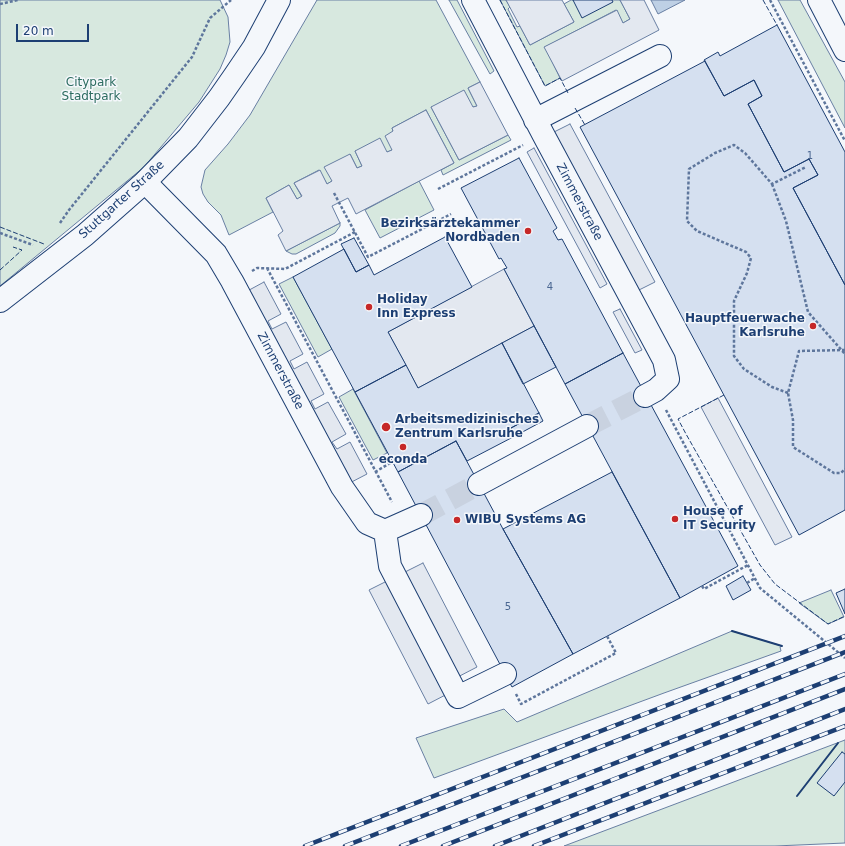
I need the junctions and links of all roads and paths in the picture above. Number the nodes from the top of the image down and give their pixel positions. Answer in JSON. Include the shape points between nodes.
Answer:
{"nodes":[{"id":1,"x":18,"y":0,"type":"edge"},
{"id":2,"x":231,"y":0,"type":"edge"},
{"id":3,"x":474,"y":0,"type":"edge"},
{"id":4,"x":770,"y":0,"type":"edge"},
{"id":5,"x":819,"y":0,"type":"edge"},
{"id":6,"x":277,"y":1,"type":"edge"},
{"id":7,"x":0,"y":4,"type":"edge"},
{"id":8,"x":845,"y":50,"type":"edge"},
{"id":9,"x":660,"y":56,"type":"dead end"},
{"id":10,"x":539,"y":127,"type":"junction"},
{"id":11,"x":845,"y":141,"type":"edge"},
{"id":12,"x":806,"y":167,"type":"dead end"},
{"id":13,"x":145,"y":182,"type":"junction"},
{"id":14,"x":772,"y":184,"type":"junction"},
{"id":15,"x":438,"y":189,"type":"dead end"},
{"id":16,"x":334,"y":192,"type":"dead end"},
{"id":17,"x":451,"y":214,"type":"dead end"},
{"id":18,"x":56,"y":229,"type":"dead end"},
{"id":19,"x":356,"y":232,"type":"junction"},
{"id":20,"x":0,"y":233,"type":"edge"},
{"id":21,"x":39,"y":248,"type":"dead end"},
{"id":22,"x":266,"y":268,"type":"junction"},
{"id":23,"x":232,"y":281,"type":"junction"},
{"id":24,"x":0,"y":301,"type":"edge"},
{"id":25,"x":843,"y":350,"type":"edge"},
{"id":26,"x":845,"y":354,"type":"edge"},
{"id":27,"x":651,"y":393,"type":"joint"},
{"id":28,"x":788,"y":393,"type":"junction"},
{"id":29,"x":587,"y":426,"type":"tunnel mouth"},
{"id":30,"x":392,"y":462,"type":"dead end"},
{"id":31,"x":845,"y":469,"type":"edge"},
{"id":32,"x":375,"y":472,"type":"junction"},
{"id":33,"x":479,"y":484,"type":"tunnel mouth"},
{"id":34,"x":403,"y":523,"type":"junction"},
{"id":35,"x":748,"y":565,"type":"junction"},
{"id":36,"x":755,"y":578,"type":"junction"},
{"id":37,"x":747,"y":583,"type":"dead end"},
{"id":38,"x":702,"y":586,"type":"dead end"},
{"id":39,"x":607,"y":636,"type":"dead end"},
{"id":40,"x":845,"y":658,"type":"edge"},
{"id":41,"x":505,"y":674,"type":"dead end"},
{"id":42,"x":536,"y":696,"type":"dead end"}],
"edges":[{"from":1,"to":7,"type":"path"},
{"from":2,"to":18,"type":"path","via":[[210,18],[192,57]]},
{"from":3,"to":10,"type":"street","name":"Zimmerstraße"},
{"from":4,"to":11,"type":"path"},
{"from":5,"to":8,"type":"street"},
{"from":6,"to":13,"type":"street","name":"Stuttgarter Straße","via":[[254,47],[219,98],[188,138]]},
{"from":9,"to":10,"type":"street"},
{"from":10,"to":15,"type":"path"},
{"from":10,"to":27,"type":"street","name":"Zimmerstraße","via":[[664,360],[668,379]]},
{"from":12,"to":14,"type":"path"},
{"from":13,"to":23,"type":"street","name":"Zimmerstraße","via":[[216,254]]},
{"from":13,"to":24,"type":"street","name":"Stuttgarter Straße","via":[[85,235]]},
{"from":14,"to":25,"type":"path","via":[[786,221],[808,312]]},
{"from":14,"to":28,"type":"path","via":[[745,152],[734,145],[715,153],[689,169],[687,221],[697,231],[746,252],[751,258],[734,301],[734,356],[744,369],[772,387]]},
{"from":16,"to":19,"type":"path"},
{"from":17,"to":19,"type":"path","via":[[368,257]]},
{"from":19,"to":22,"type":"path","via":[[285,269]]},
{"from":20,"to":21,"type":"path"},
{"from":22,"to":23,"type":"path","via":[[257,268]]},
{"from":22,"to":32,"type":"path"},
{"from":23,"to":34,"type":"street","name":"Zimmerstraße","via":[[342,487],[368,523]]},
{"from":25,"to":26,"type":"path"},
{"from":25,"to":28,"type":"path","via":[[799,351]]},
{"from":27,"to":35,"type":"path"},
{"from":28,"to":31,"type":"path","via":[[793,420],[793,447],[834,473],[841,473]]},
{"from":29,"to":33,"type":"street"},
{"from":30,"to":32,"type":"path"},
{"from":32,"to":34,"type":"path"},
{"from":34,"to":41,"type":"street","via":[[390,566],[458,697]]},
{"from":35,"to":36,"type":"path"},
{"from":35,"to":38,"type":"path","via":[[704,589]]},
{"from":36,"to":37,"type":"path"},
{"from":36,"to":40,"type":"path","via":[[760,588]]},
{"from":39,"to":42,"type":"path","via":[[616,653]]}]}
